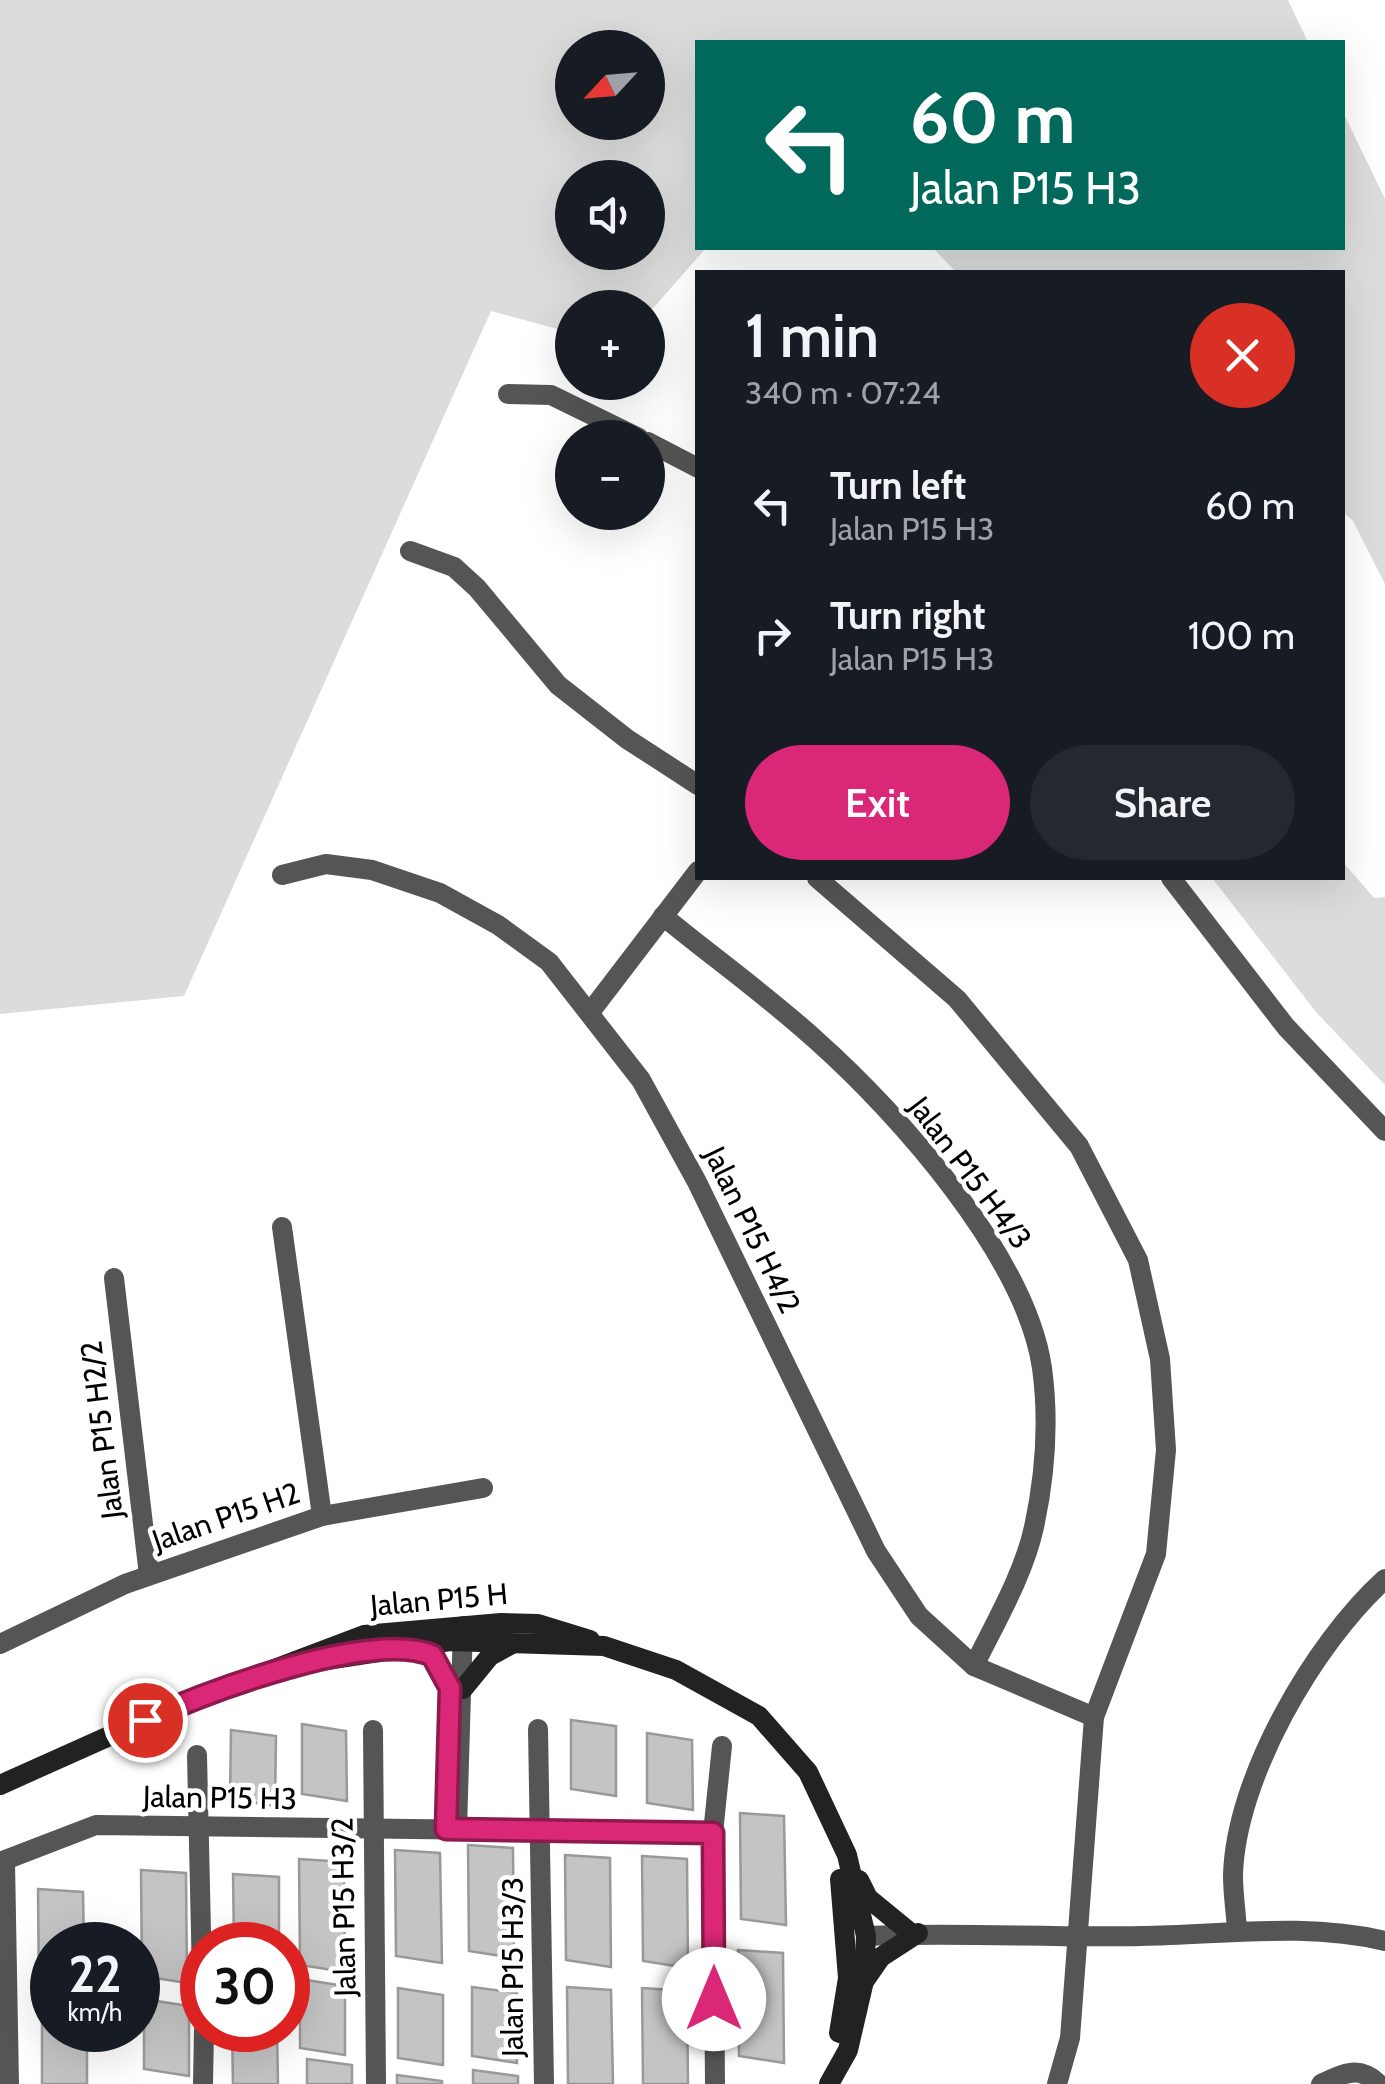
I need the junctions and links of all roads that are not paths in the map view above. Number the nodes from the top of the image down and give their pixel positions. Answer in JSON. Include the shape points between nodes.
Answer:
{"nodes":[{"id":1,"x":508,"y":394,"type":"dead end"},
{"id":2,"x":602,"y":420,"type":"edge"},
{"id":3,"x":665,"y":451,"type":"edge"},
{"id":4,"x":695,"y":466,"type":"edge"},
{"id":5,"x":410,"y":551,"type":"dead end"},
{"id":6,"x":695,"y":783,"type":"edge"},
{"id":7,"x":282,"y":875,"type":"dead end"},
{"id":8,"x":695,"y":875,"type":"edge"},
{"id":9,"x":818,"y":880,"type":"edge"},
{"id":10,"x":1173,"y":880,"type":"edge"},
{"id":11,"x":663,"y":916,"type":"junction"},
{"id":12,"x":591,"y":1011,"type":"junction"},
{"id":13,"x":1385,"y":1131,"type":"edge"},
{"id":14,"x":282,"y":1227,"type":"dead end"},
{"id":15,"x":114,"y":1278,"type":"dead end"},
{"id":16,"x":483,"y":1488,"type":"dead end"},
{"id":17,"x":322,"y":1516,"type":"junction"},
{"id":18,"x":149,"y":1575,"type":"junction"},
{"id":19,"x":1385,"y":1578,"type":"edge"},
{"id":20,"x":457,"y":1632,"type":"junction"},
{"id":21,"x":514,"y":1643,"type":"junction"},
{"id":22,"x":0,"y":1644,"type":"edge"},
{"id":23,"x":604,"y":1646,"type":"junction"},
{"id":24,"x":410,"y":1647,"type":"junction"},
{"id":25,"x":974,"y":1666,"type":"junction"},
{"id":26,"x":281,"y":1667,"type":"junction"},
{"id":27,"x":456,"y":1689,"type":"junction"},
{"id":28,"x":1094,"y":1717,"type":"junction"},
{"id":29,"x":538,"y":1729,"type":"dead end"},
{"id":30,"x":373,"y":1730,"type":"dead end"},
{"id":31,"x":722,"y":1746,"type":"dead end"},
{"id":32,"x":196,"y":1755,"type":"dead end"},
{"id":33,"x":808,"y":1772,"type":"junction"},
{"id":34,"x":6,"y":1781,"type":"edge"},
{"id":35,"x":199,"y":1828,"type":"junction"},
{"id":36,"x":451,"y":1829,"type":"junction"},
{"id":37,"x":372,"y":1830,"type":"junction"},
{"id":38,"x":542,"y":1832,"type":"junction"},
{"id":39,"x":713,"y":1833,"type":"junction"},
{"id":40,"x":847,"y":1855,"type":"junction"},
{"id":41,"x":2,"y":1862,"type":"edge"},
{"id":42,"x":842,"y":1888,"type":"junction"},
{"id":43,"x":201,"y":1922,"type":"edge"},
{"id":44,"x":1237,"y":1930,"type":"junction"},
{"id":45,"x":915,"y":1934,"type":"junction"},
{"id":46,"x":1079,"y":1935,"type":"junction"},
{"id":47,"x":866,"y":1936,"type":"junction"},
{"id":48,"x":1385,"y":1941,"type":"edge"},
{"id":49,"x":856,"y":1980,"type":"junction"},
{"id":50,"x":204,"y":2052,"type":"edge"},
{"id":51,"x":9,"y":2084,"type":"edge"},
{"id":52,"x":204,"y":2084,"type":"edge"},
{"id":53,"x":376,"y":2084,"type":"edge"},
{"id":54,"x":544,"y":2084,"type":"edge"},
{"id":55,"x":715,"y":2084,"type":"edge"},
{"id":56,"x":828,"y":2084,"type":"edge"},
{"id":57,"x":1058,"y":2084,"type":"edge"},
{"id":58,"x":1321,"y":2084,"type":"edge"},
{"id":59,"x":1379,"y":2084,"type":"edge"}],
"edges":[{"from":1,"to":2,"type":"street","via":[[551,395]]},
{"from":3,"to":4,"type":"street"},
{"from":5,"to":6,"type":"street","via":[[454,567],[558,685]]},
{"from":7,"to":12,"type":"street","name":"Jalan P15 H4/2","via":[[326,864],[372,870],[440,893],[548,962]]},
{"from":8,"to":11,"type":"street"},
{"from":9,"to":28,"type":"street","via":[[956,999],[1079,1146],[1138,1260],[1160,1359],[1166,1450],[1158,1537]]},
{"from":10,"to":13,"type":"street","via":[[1286,1027]]},
{"from":11,"to":12,"type":"street"},
{"from":11,"to":25,"type":"street","name":"Jalan P15 H4/3","via":[[818,1041],[887,1113],[968,1212],[1016,1285],[1042,1366],[1046,1451],[1034,1531]]},
{"from":12,"to":25,"type":"street","name":"Jalan P15 H4/2","via":[[641,1080],[697,1182],[876,1552],[919,1616]]},
{"from":14,"to":17,"type":"street"},
{"from":15,"to":18,"type":"street","name":"Jalan P15 H2/2"},
{"from":16,"to":17,"type":"street","name":"Jalan P15 H2"},
{"from":17,"to":18,"type":"street","name":"Jalan P15 H2"},
{"from":18,"to":22,"type":"street","name":"Jalan P15 H2"},
{"from":19,"to":44,"type":"street","via":[[1316,1662],[1253,1786],[1233,1874]]},
{"from":20,"to":21,"type":"street","name":"Jalan P15 H"},
{"from":20,"to":23,"type":"street","name":"Jalan P15 H","via":[[538,1624]]},
{"from":20,"to":24,"type":"street","name":"Jalan P15 H"},
{"from":20,"to":26,"type":"street","name":"Jalan P15 H","via":[[364,1635]]},
{"from":20,"to":27,"type":"street"},
{"from":21,"to":23,"type":"street","name":"Jalan P15 H"},
{"from":21,"to":27,"type":"street"},
{"from":23,"to":33,"type":"street","name":"Jalan P15 H","via":[[676,1670],[760,1716]]},
{"from":24,"to":26,"type":"street","name":"Jalan P15 H"},
{"from":24,"to":27,"type":"street","via":[[432,1655]]},
{"from":25,"to":28,"type":"street","name":"Jalan P15 H4/2"},
{"from":26,"to":34,"type":"street","name":"Jalan P15 H"},
{"from":27,"to":36,"type":"street"},
{"from":28,"to":46,"type":"street"},
{"from":29,"to":38,"type":"street","name":"Jalan P15 H3/3"},
{"from":30,"to":37,"type":"street","name":"Jalan P15 H3/2"},
{"from":31,"to":39,"type":"street"},
{"from":32,"to":35,"type":"street"},
{"from":33,"to":40,"type":"street","name":"Jalan P15 H"},
{"from":33,"to":42,"type":"street","name":"Jalan P15 H"},
{"from":35,"to":37,"type":"street","name":"Jalan P15 H3"},
{"from":35,"to":41,"type":"street","name":"Jalan P15 H3","via":[[96,1826]]},
{"from":35,"to":43,"type":"street"},
{"from":36,"to":37,"type":"street","name":"Jalan P15 H3"},
{"from":36,"to":38,"type":"street","name":"Jalan P15 H3"},
{"from":37,"to":53,"type":"street","name":"Jalan P15 H3/2"},
{"from":38,"to":39,"type":"street","name":"Jalan P15 H3"},
{"from":38,"to":54,"type":"street","name":"Jalan P15 H3/3"},
{"from":39,"to":55,"type":"street"},
{"from":40,"to":45,"type":"street","via":[[868,1898]]},
{"from":40,"to":47,"type":"street","name":"Jalan P15 H"},
{"from":41,"to":51,"type":"street"},
{"from":42,"to":47,"type":"street"},
{"from":42,"to":49,"type":"street","name":"Jalan P15 H"},
{"from":44,"to":46,"type":"street"},
{"from":44,"to":48,"type":"street"},
{"from":45,"to":46,"type":"street"},
{"from":45,"to":47,"type":"street"},
{"from":45,"to":49,"type":"street"},
{"from":46,"to":57,"type":"street","via":[[1070,2038]]},
{"from":47,"to":49,"type":"street","name":"Jalan P15 H"},
{"from":49,"to":56,"type":"street","name":"Jalan P15 H","via":[[848,2050]]},
{"from":50,"to":52,"type":"street"},
{"from":58,"to":59,"type":"street","via":[[1352,2071],[1368,2073]]}]}
